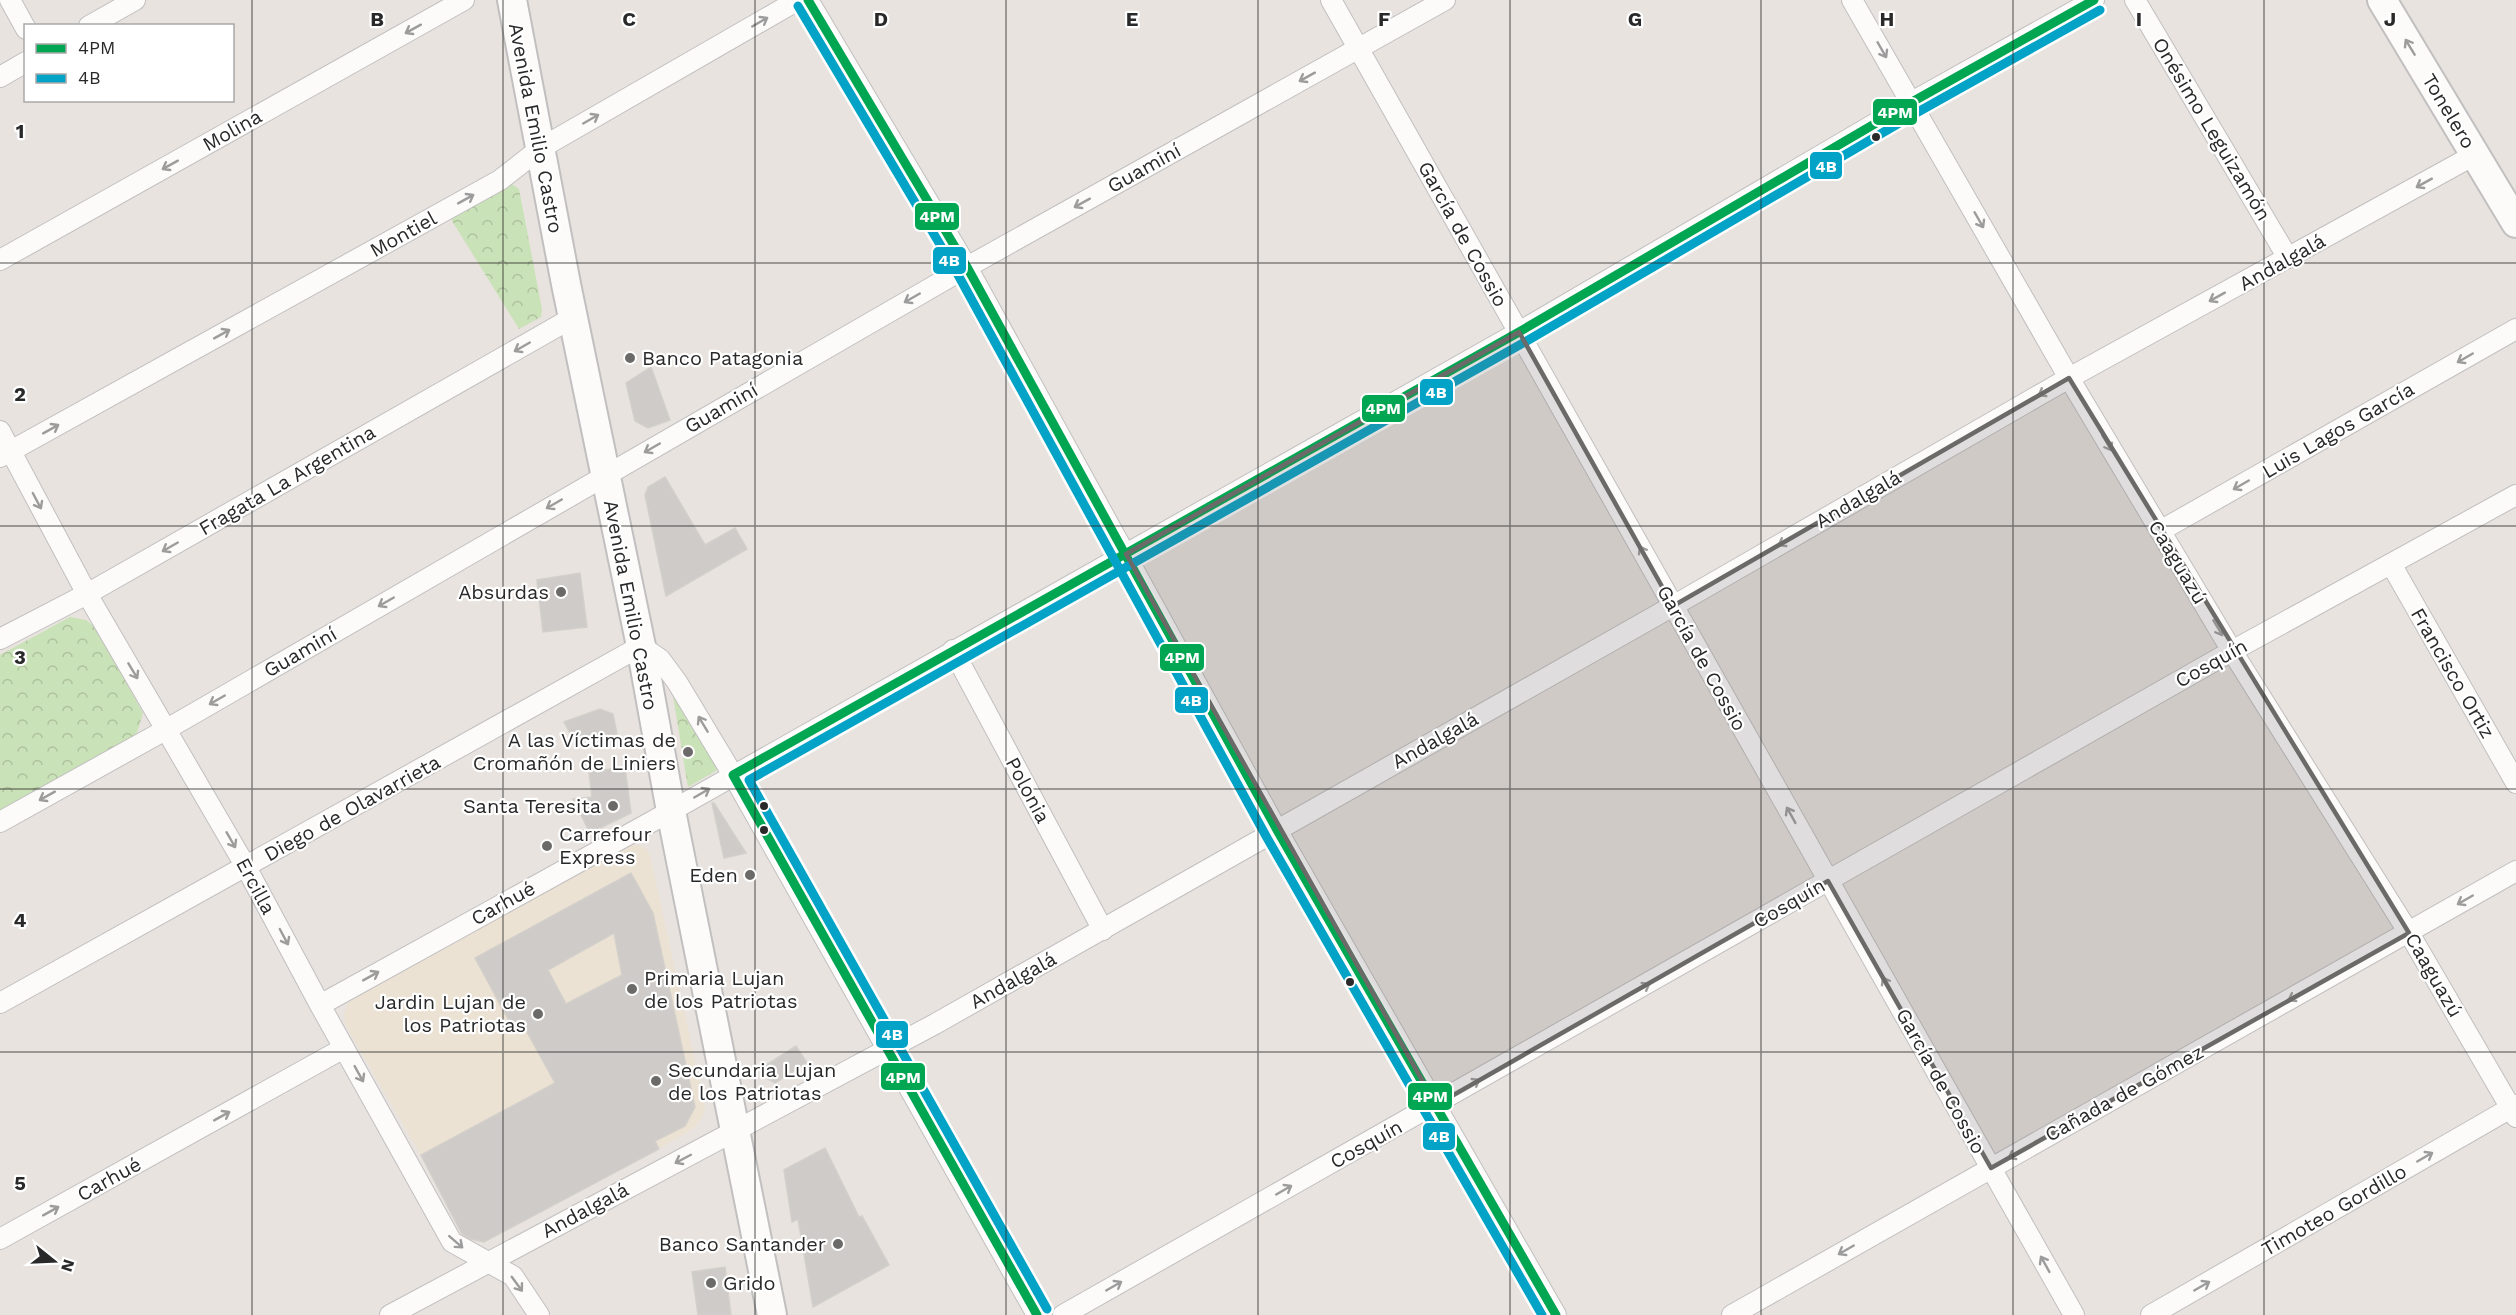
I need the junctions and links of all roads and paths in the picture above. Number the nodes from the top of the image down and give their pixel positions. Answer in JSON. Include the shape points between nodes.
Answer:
{"nodes":[{"id":1,"x":10,"y":0,"type":"edge"},
{"id":2,"x":135,"y":0,"type":"edge"},
{"id":3,"x":464,"y":0,"type":"edge"},
{"id":4,"x":512,"y":0,"type":"edge"},
{"id":5,"x":798,"y":0,"type":"edge"},
{"id":6,"x":808,"y":0,"type":"edge"},
{"id":7,"x":1331,"y":0,"type":"edge"},
{"id":8,"x":1445,"y":0,"type":"edge"},
{"id":9,"x":1852,"y":0,"type":"edge"},
{"id":10,"x":2094,"y":0,"type":"edge"},
{"id":11,"x":2135,"y":0,"type":"edge"},
{"id":12,"x":2382,"y":0,"type":"edge"},
{"id":13,"x":93,"y":24,"type":"edge"},
{"id":14,"x":24,"y":25,"type":"edge"},
{"id":15,"x":1358,"y":48,"type":"junction"},
{"id":16,"x":24,"y":63,"type":"edge"},
{"id":17,"x":0,"y":77,"type":"edge"},
{"id":18,"x":1911,"y":102,"type":"junction"},
{"id":19,"x":541,"y":148,"type":"junction"},
{"id":20,"x":2476,"y":154,"type":"junction"},
{"id":21,"x":2516,"y":223,"type":"edge"},
{"id":22,"x":2289,"y":258,"type":"junction"},
{"id":23,"x":0,"y":260,"type":"edge"},
{"id":24,"x":967,"y":267,"type":"junction"},
{"id":25,"x":572,"y":318,"type":"junction"},
{"id":26,"x":2516,"y":329,"type":"edge"},
{"id":27,"x":1519,"y":332,"type":"junction"},
{"id":28,"x":2069,"y":378,"type":"junction"},
{"id":29,"x":0,"y":431,"type":"edge"},
{"id":30,"x":5,"y":454,"type":"edge"},
{"id":31,"x":605,"y":475,"type":"junction"},
{"id":32,"x":2514,"y":502,"type":"edge"},
{"id":33,"x":2160,"y":531,"type":"junction"},
{"id":34,"x":1126,"y":554,"type":"junction"},
{"id":35,"x":2391,"y":564,"type":"junction"},
{"id":36,"x":87,"y":594,"type":"junction"},
{"id":37,"x":1673,"y":606,"type":"junction"},
{"id":38,"x":0,"y":639,"type":"edge"},
{"id":39,"x":641,"y":646,"type":"junction"},
{"id":40,"x":953,"y":650,"type":"junction"},
{"id":41,"x":2232,"y":651,"type":"junction"},
{"id":42,"x":167,"y":729,"type":"junction"},
{"id":43,"x":733,"y":775,"type":"junction"},
{"id":44,"x":2516,"y":783,"type":"edge"},
{"id":45,"x":671,"y":811,"type":"junction"},
{"id":46,"x":0,"y":822,"type":"edge"},
{"id":47,"x":1276,"y":830,"type":"junction"},
{"id":48,"x":246,"y":867,"type":"junction"},
{"id":49,"x":2516,"y":871,"type":"edge"},
{"id":50,"x":1828,"y":881,"type":"junction"},
{"id":51,"x":1103,"y":930,"type":"junction"},
{"id":52,"x":2409,"y":933,"type":"junction"},
{"id":53,"x":0,"y":1003,"type":"edge"},
{"id":54,"x":320,"y":1005,"type":"junction"},
{"id":55,"x":344,"y":1048,"type":"junction"},
{"id":56,"x":888,"y":1048,"type":"junction"},
{"id":57,"x":1436,"y":1105,"type":"junction"},
{"id":58,"x":2514,"y":1110,"type":"edge"},
{"id":59,"x":735,"y":1131,"type":"junction"},
{"id":60,"x":1991,"y":1168,"type":"junction"},
{"id":61,"x":0,"y":1239,"type":"edge"},
{"id":62,"x":487,"y":1262,"type":"junction"},
{"id":63,"x":390,"y":1315,"type":"edge"},
{"id":64,"x":539,"y":1315,"type":"edge"},
{"id":65,"x":771,"y":1315,"type":"edge"},
{"id":66,"x":1037,"y":1315,"type":"edge"},
{"id":67,"x":1063,"y":1315,"type":"edge"},
{"id":68,"x":1556,"y":1315,"type":"edge"},
{"id":69,"x":1732,"y":1315,"type":"edge"},
{"id":70,"x":2074,"y":1315,"type":"edge"},
{"id":71,"x":2151,"y":1315,"type":"edge"}],
"edges":[{"from":1,"to":14,"type":"street"},
{"from":2,"to":13,"type":"street"},
{"from":3,"to":23,"type":"street","name":"Molina","one_way":true},
{"from":4,"to":19,"type":"main road","name":"Avenida Emilio Castro"},
{"from":19,"to":5,"type":"street","name":"Montiel","one_way":true},
{"from":6,"to":24,"type":"street"},
{"from":7,"to":15,"type":"street","name":"García de Cossio"},
{"from":8,"to":15,"type":"street","name":"Guaminí"},
{"from":9,"to":18,"type":"street","name":"Caaguazú","one_way":true},
{"from":10,"to":18,"type":"street","name":"Carhué"},
{"from":11,"to":22,"type":"street","name":"Onésimo Leguizamón"},
{"from":20,"to":12,"type":"main road","name":"Tonelero","one_way":true},
{"from":15,"to":24,"type":"street","name":"Guaminí","one_way":true},
{"from":15,"to":27,"type":"street","name":"García de Cossio"},
{"from":16,"to":17,"type":"street"},
{"from":18,"to":27,"type":"street","name":"Carhué"},
{"from":18,"to":28,"type":"street","name":"Caaguazú","one_way":true},
{"from":19,"to":25,"type":"main road","name":"Avenida Emilio Castro"},
{"from":30,"to":19,"type":"street","name":"Montiel","one_way":true,"via":[[500,180]]},
{"from":20,"to":21,"type":"main road","name":"Tonelero"},
{"from":20,"to":22,"type":"street","name":"Andalgalá","one_way":true},
{"from":22,"to":28,"type":"street","name":"Andalgalá","one_way":true},
{"from":24,"to":31,"type":"street","name":"Guaminí","one_way":true},
{"from":24,"to":34,"type":"street"},
{"from":25,"to":31,"type":"main road","name":"Avenida Emilio Castro"},
{"from":25,"to":36,"type":"street","name":"Fragata La Argentina","one_way":true},
{"from":26,"to":33,"type":"street","name":"Luis Lagos García","one_way":true},
{"from":27,"to":34,"type":"street","name":"Carhué"},
{"from":37,"to":27,"type":"street","name":"García de Cossio","one_way":true},
{"from":28,"to":33,"type":"street","name":"Caaguazú","one_way":true},
{"from":28,"to":37,"type":"street","name":"Andalgalá","one_way":true},
{"from":29,"to":30,"type":"street","name":"Ercilla"},
{"from":30,"to":36,"type":"street","name":"Ercilla","one_way":true},
{"from":31,"to":39,"type":"main road","name":"Avenida Emilio Castro"},
{"from":31,"to":42,"type":"street","name":"Guaminí","one_way":true},
{"from":32,"to":35,"type":"street","name":"Cosquín"},
{"from":33,"to":41,"type":"street","name":"Caaguazú","one_way":true},
{"from":34,"to":40,"type":"street","name":"Carhué"},
{"from":34,"to":47,"type":"street"},
{"from":35,"to":41,"type":"street","name":"Cosquín"},
{"from":35,"to":44,"type":"street","name":"Francisco Ortiz"},
{"from":36,"to":38,"type":"street","name":"Fragata La Argentina"},
{"from":36,"to":42,"type":"street","name":"Ercilla","one_way":true},
{"from":37,"to":47,"type":"street","name":"Andalgalá"},
{"from":50,"to":37,"type":"street","name":"García de Cossio","one_way":true},
{"from":43,"to":39,"type":"street","one_way":true,"via":[[677,682],[660,659]]},
{"from":39,"to":45,"type":"main road","name":"Avenida Emilio Castro"},
{"from":39,"to":48,"type":"street","name":"Diego de Olavarrieta"},
{"from":40,"to":43,"type":"street","name":"Carhué"},
{"from":40,"to":51,"type":"street","name":"Polonia"},
{"from":41,"to":50,"type":"street","name":"Cosquín"},
{"from":41,"to":52,"type":"street","name":"Caaguazú"},
{"from":42,"to":46,"type":"street","name":"Guaminí","one_way":true},
{"from":42,"to":48,"type":"street","name":"Ercilla","one_way":true},
{"from":45,"to":43,"type":"street","name":"Carhué","one_way":true},
{"from":43,"to":56,"type":"street"},
{"from":54,"to":45,"type":"street","name":"Carhué","one_way":true},
{"from":45,"to":59,"type":"main road","name":"Avenida Emilio Castro"},
{"from":47,"to":51,"type":"street","name":"Andalgalá"},
{"from":47,"to":57,"type":"street"},
{"from":48,"to":53,"type":"street","name":"Diego de Olavarrieta"},
{"from":48,"to":54,"type":"street","name":"Ercilla","one_way":true},
{"from":49,"to":52,"type":"street","name":"Cañada de Gómez","one_way":true},
{"from":57,"to":50,"type":"street","name":"Cosquín","one_way":true},
{"from":60,"to":50,"type":"street","name":"García de Cossio","one_way":true},
{"from":51,"to":56,"type":"street","name":"Andalgalá"},
{"from":52,"to":58,"type":"street","name":"Caaguazú"},
{"from":52,"to":60,"type":"street","name":"Cañada de Gómez","one_way":true},
{"from":54,"to":55,"type":"street","name":"Ercilla"},
{"from":61,"to":55,"type":"street","name":"Carhué","one_way":true},
{"from":55,"to":62,"type":"street","name":"Ercilla","one_way":true,"via":[[452,1242]]},
{"from":56,"to":59,"type":"street","name":"Andalgalá"},
{"from":56,"to":66,"type":"street"},
{"from":67,"to":57,"type":"street","name":"Cosquín","one_way":true},
{"from":57,"to":68,"type":"street"},
{"from":71,"to":58,"type":"street","name":"Timoteo Gordillo","one_way":true},
{"from":59,"to":62,"type":"street","name":"Andalgalá","one_way":true},
{"from":59,"to":65,"type":"main road","name":"Avenida Emilio Castro"},
{"from":60,"to":69,"type":"street","name":"Cañada de Gómez","one_way":true},
{"from":70,"to":60,"type":"street","name":"García de Cossio","one_way":true},
{"from":62,"to":63,"type":"street","name":"Andalgalá"},
{"from":62,"to":64,"type":"street","name":"Ercilla","one_way":true,"via":[[513,1276]]}]}
